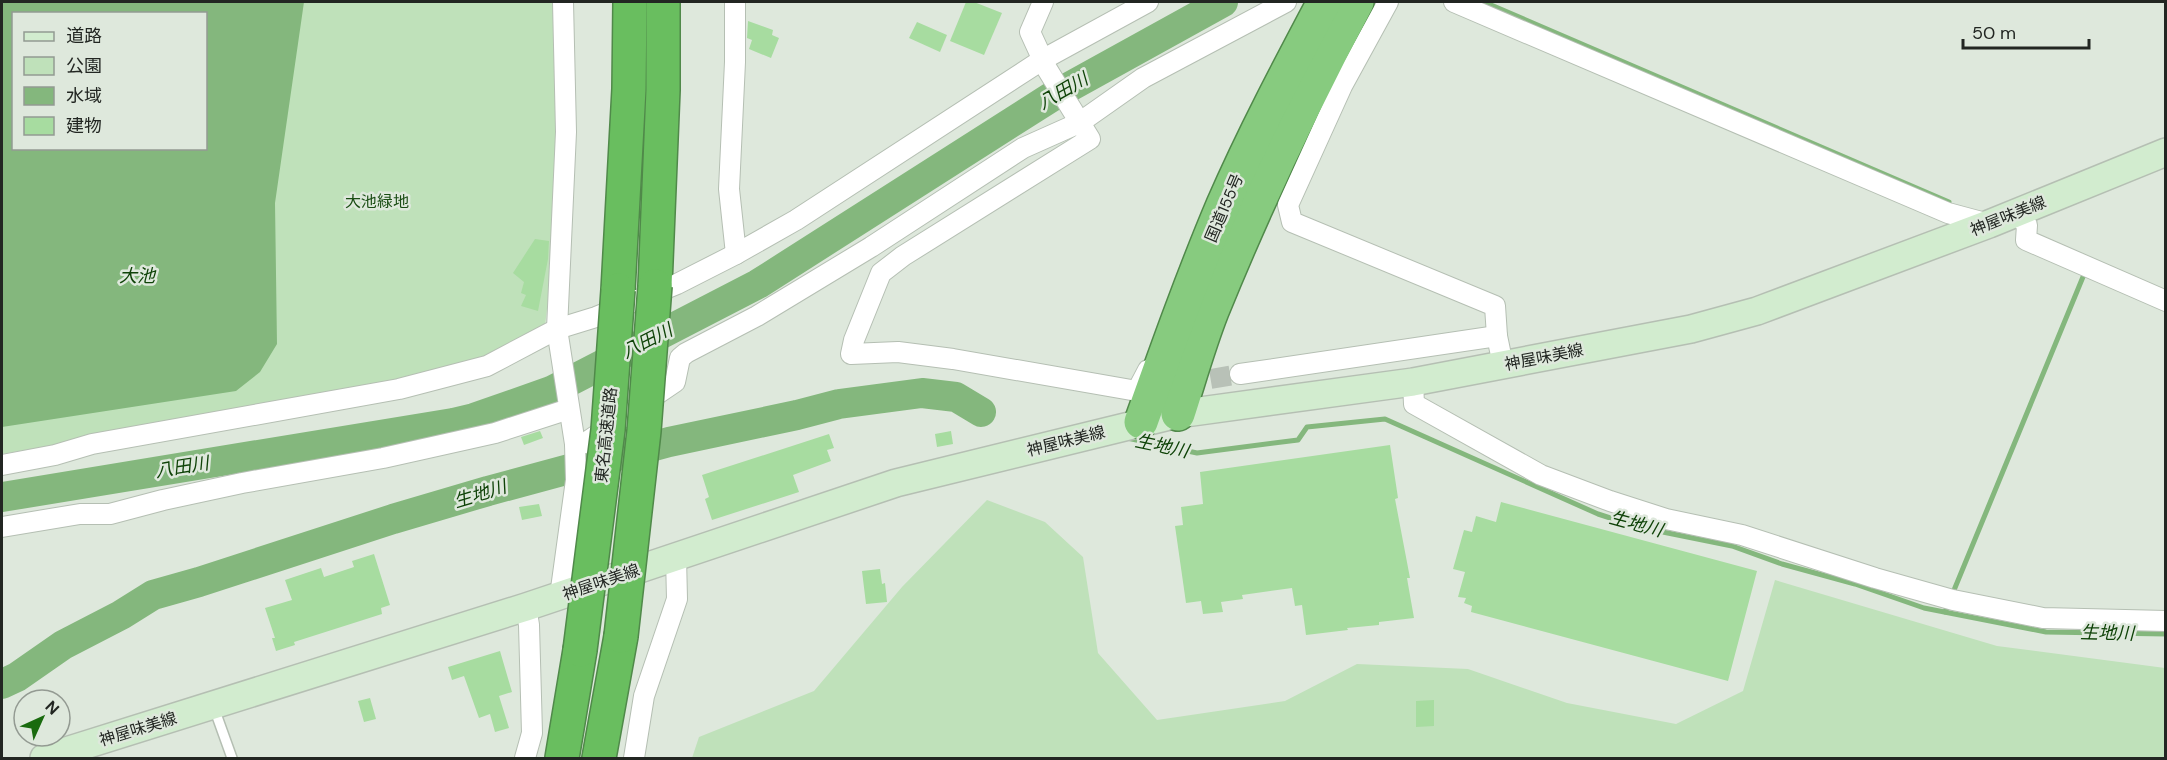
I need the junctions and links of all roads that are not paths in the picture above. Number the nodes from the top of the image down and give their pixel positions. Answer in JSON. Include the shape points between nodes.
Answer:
{"nodes":[{"id":1,"x":563,"y":2,"type":"edge"},
{"id":2,"x":630,"y":2,"type":"edge"},
{"id":3,"x":663,"y":2,"type":"edge"},
{"id":4,"x":735,"y":2,"type":"edge"},
{"id":5,"x":1043,"y":2,"type":"edge"},
{"id":6,"x":1148,"y":2,"type":"edge"},
{"id":7,"x":1286,"y":2,"type":"edge"},
{"id":8,"x":1312,"y":2,"type":"edge"},
{"id":9,"x":1324,"y":2,"type":"edge"},
{"id":10,"x":1357,"y":2,"type":"edge"},
{"id":11,"x":1388,"y":2,"type":"edge"},
{"id":12,"x":1454,"y":2,"type":"edge"},
{"id":13,"x":1045,"y":65,"type":"junction"},
{"id":14,"x":1077,"y":120,"type":"junction"},
{"id":15,"x":2166,"y":152,"type":"edge"},
{"id":16,"x":2016,"y":213,"type":"junction"},
{"id":17,"x":1989,"y":224,"type":"junction"},
{"id":18,"x":736,"y":254,"type":"junction"},
{"id":19,"x":2166,"y":301,"type":"edge"},
{"id":20,"x":557,"y":329,"type":"junction"},
{"id":21,"x":1497,"y":336,"type":"junction"},
{"id":22,"x":1503,"y":365,"type":"junction"},
{"id":23,"x":1240,"y":374,"type":"tunnel mouth"},
{"id":24,"x":1413,"y":382,"type":"junction"},
{"id":25,"x":569,"y":409,"type":"junction"},
{"id":26,"x":1178,"y":414,"type":"junction"},
{"id":27,"x":1141,"y":422,"type":"junction"},
{"id":28,"x":575,"y":444,"type":"junction"},
{"id":29,"x":2,"y":465,"type":"edge"},
{"id":30,"x":2,"y":527,"type":"edge"},
{"id":31,"x":676,"y":557,"type":"junction"},
{"id":32,"x":560,"y":596,"type":"junction"},
{"id":33,"x":526,"y":607,"type":"junction"},
{"id":34,"x":2166,"y":621,"type":"edge"},
{"id":35,"x":213,"y":705,"type":"junction"},
{"id":36,"x":44,"y":759,"type":"edge"},
{"id":37,"x":232,"y":759,"type":"edge"},
{"id":38,"x":525,"y":759,"type":"edge"},
{"id":39,"x":562,"y":759,"type":"edge"},
{"id":40,"x":599,"y":759,"type":"edge"},
{"id":41,"x":634,"y":759,"type":"edge"}],
"edges":[{"from":1,"to":20,"type":"street","via":[[566,132]]},
{"from":2,"to":39,"type":"highway","name":"東名高速道路","bridge":true,"via":[[629,89],[608,430]]},
{"from":3,"to":40,"type":"highway","bridge":true,"via":[[655,286],[644,431],[621,636]]},
{"from":4,"to":18,"type":"street","via":[[729,189]]},
{"from":5,"to":13,"type":"street","via":[[1030,33]]},
{"from":6,"to":13,"type":"street"},
{"from":7,"to":14,"type":"street","via":[[1143,78]]},
{"from":8,"to":14,"type":"street","via":[[1275,66],[1192,251],[1137,391],[953,359],[898,352],[851,354],[881,273],[1090,139]]},
{"from":9,"to":27,"type":"highway","name":"国道155号","via":[[1284,76],[1224,204]]},
{"from":10,"to":26,"type":"highway","name":"国道155号","via":[[1250,219],[1211,313]]},
{"from":11,"to":21,"type":"street","via":[[1342,86],[1288,205],[1292,222],[1495,306]]},
{"from":12,"to":17,"type":"street","via":[[1948,213]]},
{"from":13,"to":14,"type":"street"},
{"from":13,"to":18,"type":"street"},
{"from":14,"to":28,"type":"street","via":[[1023,148],[766,310],[686,353],[680,358],[675,382],[585,443]]},
{"from":15,"to":16,"type":"main road","name":"神屋味美線"},
{"from":16,"to":17,"type":"main road","name":"神屋味美線"},
{"from":16,"to":19,"type":"street","via":[[2027,225],[2026,240]]},
{"from":17,"to":22,"type":"main road","name":"神屋味美線","via":[[1757,311],[1691,329]]},
{"from":18,"to":20,"type":"street","via":[[676,284]]},
{"from":20,"to":25,"type":"street"},
{"from":20,"to":29,"type":"street","via":[[487,366],[399,389],[92,444],[55,456]]},
{"from":21,"to":22,"type":"street"},
{"from":21,"to":23,"type":"street"},
{"from":22,"to":24,"type":"main road","name":"神屋味美線"},
{"from":24,"to":26,"type":"main road","name":"神屋味美線"},
{"from":24,"to":34,"type":"street","via":[[1414,404],[1541,475],[1666,519],[1742,535],[1953,600],[2043,618]]},
{"from":25,"to":28,"type":"street"},
{"from":25,"to":30,"type":"street","via":[[495,433],[383,458],[219,488],[110,514],[80,513]]},
{"from":26,"to":27,"type":"main road","name":"神屋味美線"},
{"from":27,"to":31,"type":"main road","name":"神屋味美線","via":[[896,483]]},
{"from":28,"to":32,"type":"street","via":[[576,480]]},
{"from":31,"to":32,"type":"main road","name":"神屋味美線"},
{"from":31,"to":41,"type":"street","via":[[677,599],[644,696]]},
{"from":32,"to":33,"type":"main road","name":"神屋味美線"},
{"from":33,"to":35,"type":"main road","name":"神屋味美線"},
{"from":33,"to":38,"type":"street","via":[[532,733]]},
{"from":35,"to":36,"type":"main road","name":"神屋味美線"},
{"from":35,"to":37,"type":"lane"}]}
